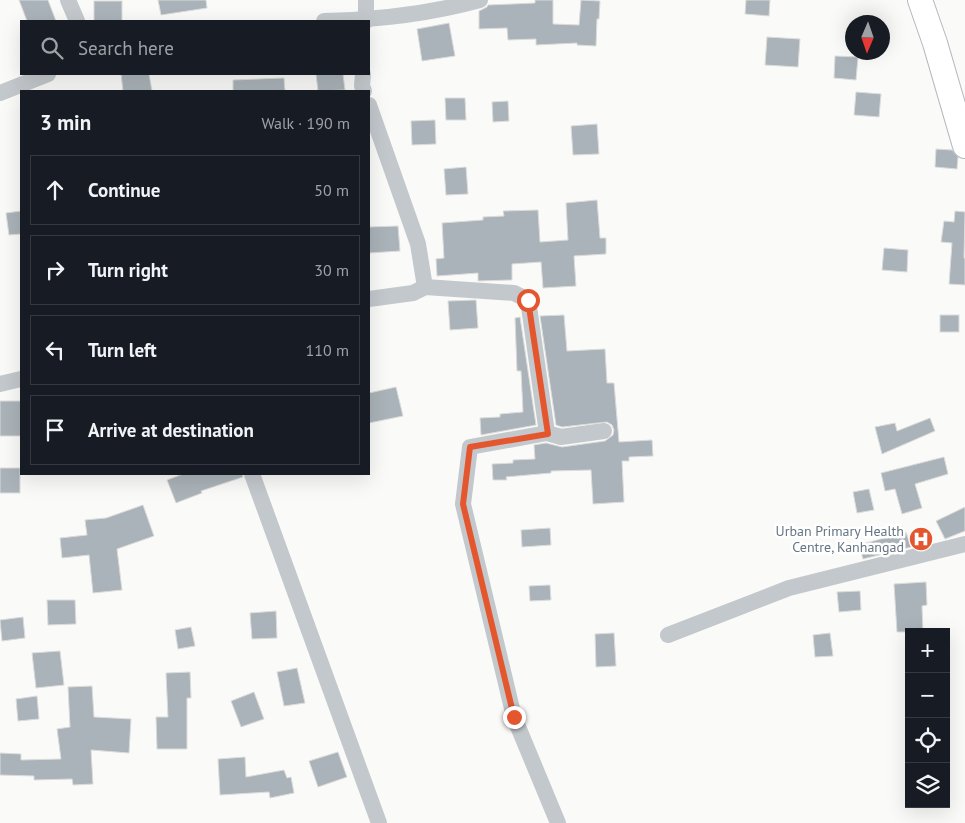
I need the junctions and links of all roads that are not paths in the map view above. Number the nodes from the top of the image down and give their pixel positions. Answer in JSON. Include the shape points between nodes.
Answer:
{"nodes":[{"id":1,"x":68,"y":0,"type":"edge"},
{"id":2,"x":366,"y":0,"type":"edge"},
{"id":3,"x":480,"y":0,"type":"edge"},
{"id":4,"x":920,"y":0,"type":"edge"},
{"id":5,"x":77,"y":20,"type":"edge"},
{"id":6,"x":366,"y":20,"type":"edge"},
{"id":7,"x":370,"y":20,"type":"edge"},
{"id":8,"x":45,"y":75,"type":"edge"},
{"id":9,"x":362,"y":75,"type":"edge"},
{"id":10,"x":364,"y":90,"type":"edge"},
{"id":11,"x":0,"y":92,"type":"edge"},
{"id":12,"x":370,"y":108,"type":"edge"},
{"id":13,"x":965,"y":146,"type":"edge"},
{"id":14,"x":425,"y":288,"type":"junction"},
{"id":15,"x":370,"y":298,"type":"edge"},
{"id":16,"x":20,"y":379,"type":"edge"},
{"id":17,"x":0,"y":384,"type":"edge"},
{"id":18,"x":604,"y":431,"type":"dead end"},
{"id":19,"x":548,"y":434,"type":"junction"},
{"id":20,"x":252,"y":475,"type":"edge"},
{"id":21,"x":965,"y":544,"type":"edge"},
{"id":22,"x":668,"y":635,"type":"dead end"},
{"id":23,"x":379,"y":823,"type":"edge"},
{"id":24,"x":558,"y":823,"type":"edge"}],
"edges":[{"from":1,"to":5,"type":"street"},
{"from":2,"to":6,"type":"street"},
{"from":3,"to":7,"type":"street"},
{"from":4,"to":13,"type":"main road"},
{"from":8,"to":11,"type":"street"},
{"from":9,"to":10,"type":"street"},
{"from":12,"to":14,"type":"street","via":[[418,244]]},
{"from":14,"to":15,"type":"street","via":[[413,293]]},
{"from":14,"to":19,"type":"street","via":[[514,293],[528,300]]},
{"from":16,"to":17,"type":"street"},
{"from":18,"to":19,"type":"street","via":[[561,437]]},
{"from":19,"to":24,"type":"street","via":[[470,447],[463,504],[514,717]]},
{"from":20,"to":23,"type":"street"},
{"from":21,"to":22,"type":"street","via":[[789,588]]}]}
